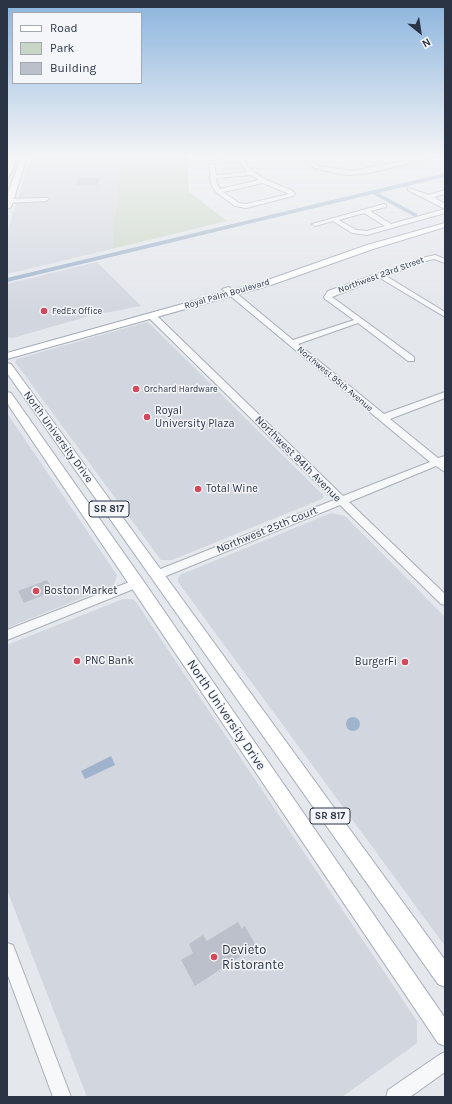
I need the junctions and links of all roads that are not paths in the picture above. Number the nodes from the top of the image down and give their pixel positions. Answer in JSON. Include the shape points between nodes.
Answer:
{"nodes":[{"id":1,"x":374,"y":209,"type":"edge"},
{"id":2,"x":365,"y":211,"type":"junction"},
{"id":3,"x":445,"y":211,"type":"edge"},
{"id":4,"x":334,"y":219,"type":"junction"},
{"id":5,"x":445,"y":220,"type":"edge"},
{"id":6,"x":315,"y":224,"type":"dead end"},
{"id":7,"x":445,"y":225,"type":"edge"},
{"id":8,"x":390,"y":226,"type":"junction"},
{"id":9,"x":445,"y":261,"type":"edge"},
{"id":10,"x":380,"y":274,"type":"junction"},
{"id":11,"x":229,"y":291,"type":"junction"},
{"id":12,"x":135,"y":313,"type":"junction"},
{"id":13,"x":445,"y":315,"type":"edge"},
{"id":14,"x":152,"y":316,"type":"junction"},
{"id":15,"x":358,"y":321,"type":"junction"},
{"id":16,"x":118,"y":325,"type":"junction"},
{"id":17,"x":292,"y":343,"type":"junction"},
{"id":18,"x":7,"y":348,"type":"edge"},
{"id":19,"x":7,"y":356,"type":"edge"},
{"id":20,"x":411,"y":359,"type":"dead end"},
{"id":21,"x":7,"y":366,"type":"edge"},
{"id":22,"x":7,"y":395,"type":"edge"},
{"id":23,"x":445,"y":395,"type":"edge"},
{"id":24,"x":383,"y":418,"type":"junction"},
{"id":25,"x":442,"y":464,"type":"edge"},
{"id":26,"x":341,"y":501,"type":"junction"},
{"id":27,"x":115,"y":551,"type":"junction"},
{"id":28,"x":157,"y":575,"type":"junction"},
{"id":29,"x":138,"y":582,"type":"junction"},
{"id":30,"x":445,"y":601,"type":"edge"},
{"id":31,"x":185,"y":614,"type":"junction"},
{"id":32,"x":7,"y":635,"type":"edge"},
{"id":33,"x":7,"y":951,"type":"edge"},
{"id":34,"x":445,"y":977,"type":"edge"},
{"id":35,"x":445,"y":1036,"type":"edge"},
{"id":36,"x":445,"y":1062,"type":"edge"},
{"id":37,"x":62,"y":1097,"type":"edge"},
{"id":38,"x":395,"y":1097,"type":"edge"}],
"edges":[{"from":1,"to":2,"type":"street"},
{"from":2,"to":4,"type":"street"},
{"from":2,"to":8,"type":"street"},
{"from":3,"to":8,"type":"street"},
{"from":4,"to":6,"type":"street"},
{"from":4,"to":8,"type":"street","via":[[360,233]]},
{"from":5,"to":11,"type":"main road","name":"Royal Palm Boulevard","via":[[362,243]]},
{"from":7,"to":11,"type":"main road","name":"Royal Palm Boulevard","via":[[370,247],[298,273]]},
{"from":9,"to":10,"type":"street","name":"Northwest 23rd Street","via":[[435,257]]},
{"from":10,"to":13,"type":"street"},
{"from":10,"to":15,"type":"street","name":"Northwest 23rd Street","via":[[331,293],[328,297]]},
{"from":11,"to":12,"type":"main road","name":"Royal Palm Boulevard"},
{"from":11,"to":14,"type":"main road","name":"Royal Palm Boulevard"},
{"from":11,"to":17,"type":"street","name":"Northwest 95th Avenue"},
{"from":12,"to":16,"type":"main road"},
{"from":12,"to":18,"type":"main road","name":"Royal Palm Boulevard"},
{"from":14,"to":16,"type":"main road","name":"Royal Palm Boulevard"},
{"from":14,"to":26,"type":"street","name":"Northwest 94th Avenue"},
{"from":15,"to":17,"type":"street"},
{"from":15,"to":20,"type":"street"},
{"from":16,"to":19,"type":"main road","name":"Royal Palm Boulevard"},
{"from":17,"to":24,"type":"street","name":"Northwest 95th Avenue"},
{"from":21,"to":28,"type":"main road","name":"North University Drive","number":"SR 817"},
{"from":22,"to":27,"type":"main road","name":"North University Drive","number":"SR 817"},
{"from":23,"to":24,"type":"street"},
{"from":24,"to":25,"type":"street","name":"Northwest 95th Avenue"},
{"from":25,"to":26,"type":"street","name":"Northwest 25th Court"},
{"from":26,"to":28,"type":"street","name":"Northwest 25th Court"},
{"from":26,"to":30,"type":"street","name":"Northwest 94th Avenue"},
{"from":27,"to":28,"type":"main road","via":[[143,573]]},
{"from":27,"to":29,"type":"main road","name":"North University Drive","number":"SR 817"},
{"from":28,"to":31,"type":"main road","name":"North University Drive","number":"SR 817"},
{"from":29,"to":31,"type":"main road","via":[[156,587]]},
{"from":29,"to":32,"type":"street"},
{"from":29,"to":35,"type":"main road","name":"North University Drive","number":"SR 817"},
{"from":31,"to":34,"type":"main road","name":"North University Drive","number":"SR 817"},
{"from":33,"to":37,"type":"street"},
{"from":36,"to":38,"type":"street"}]}
